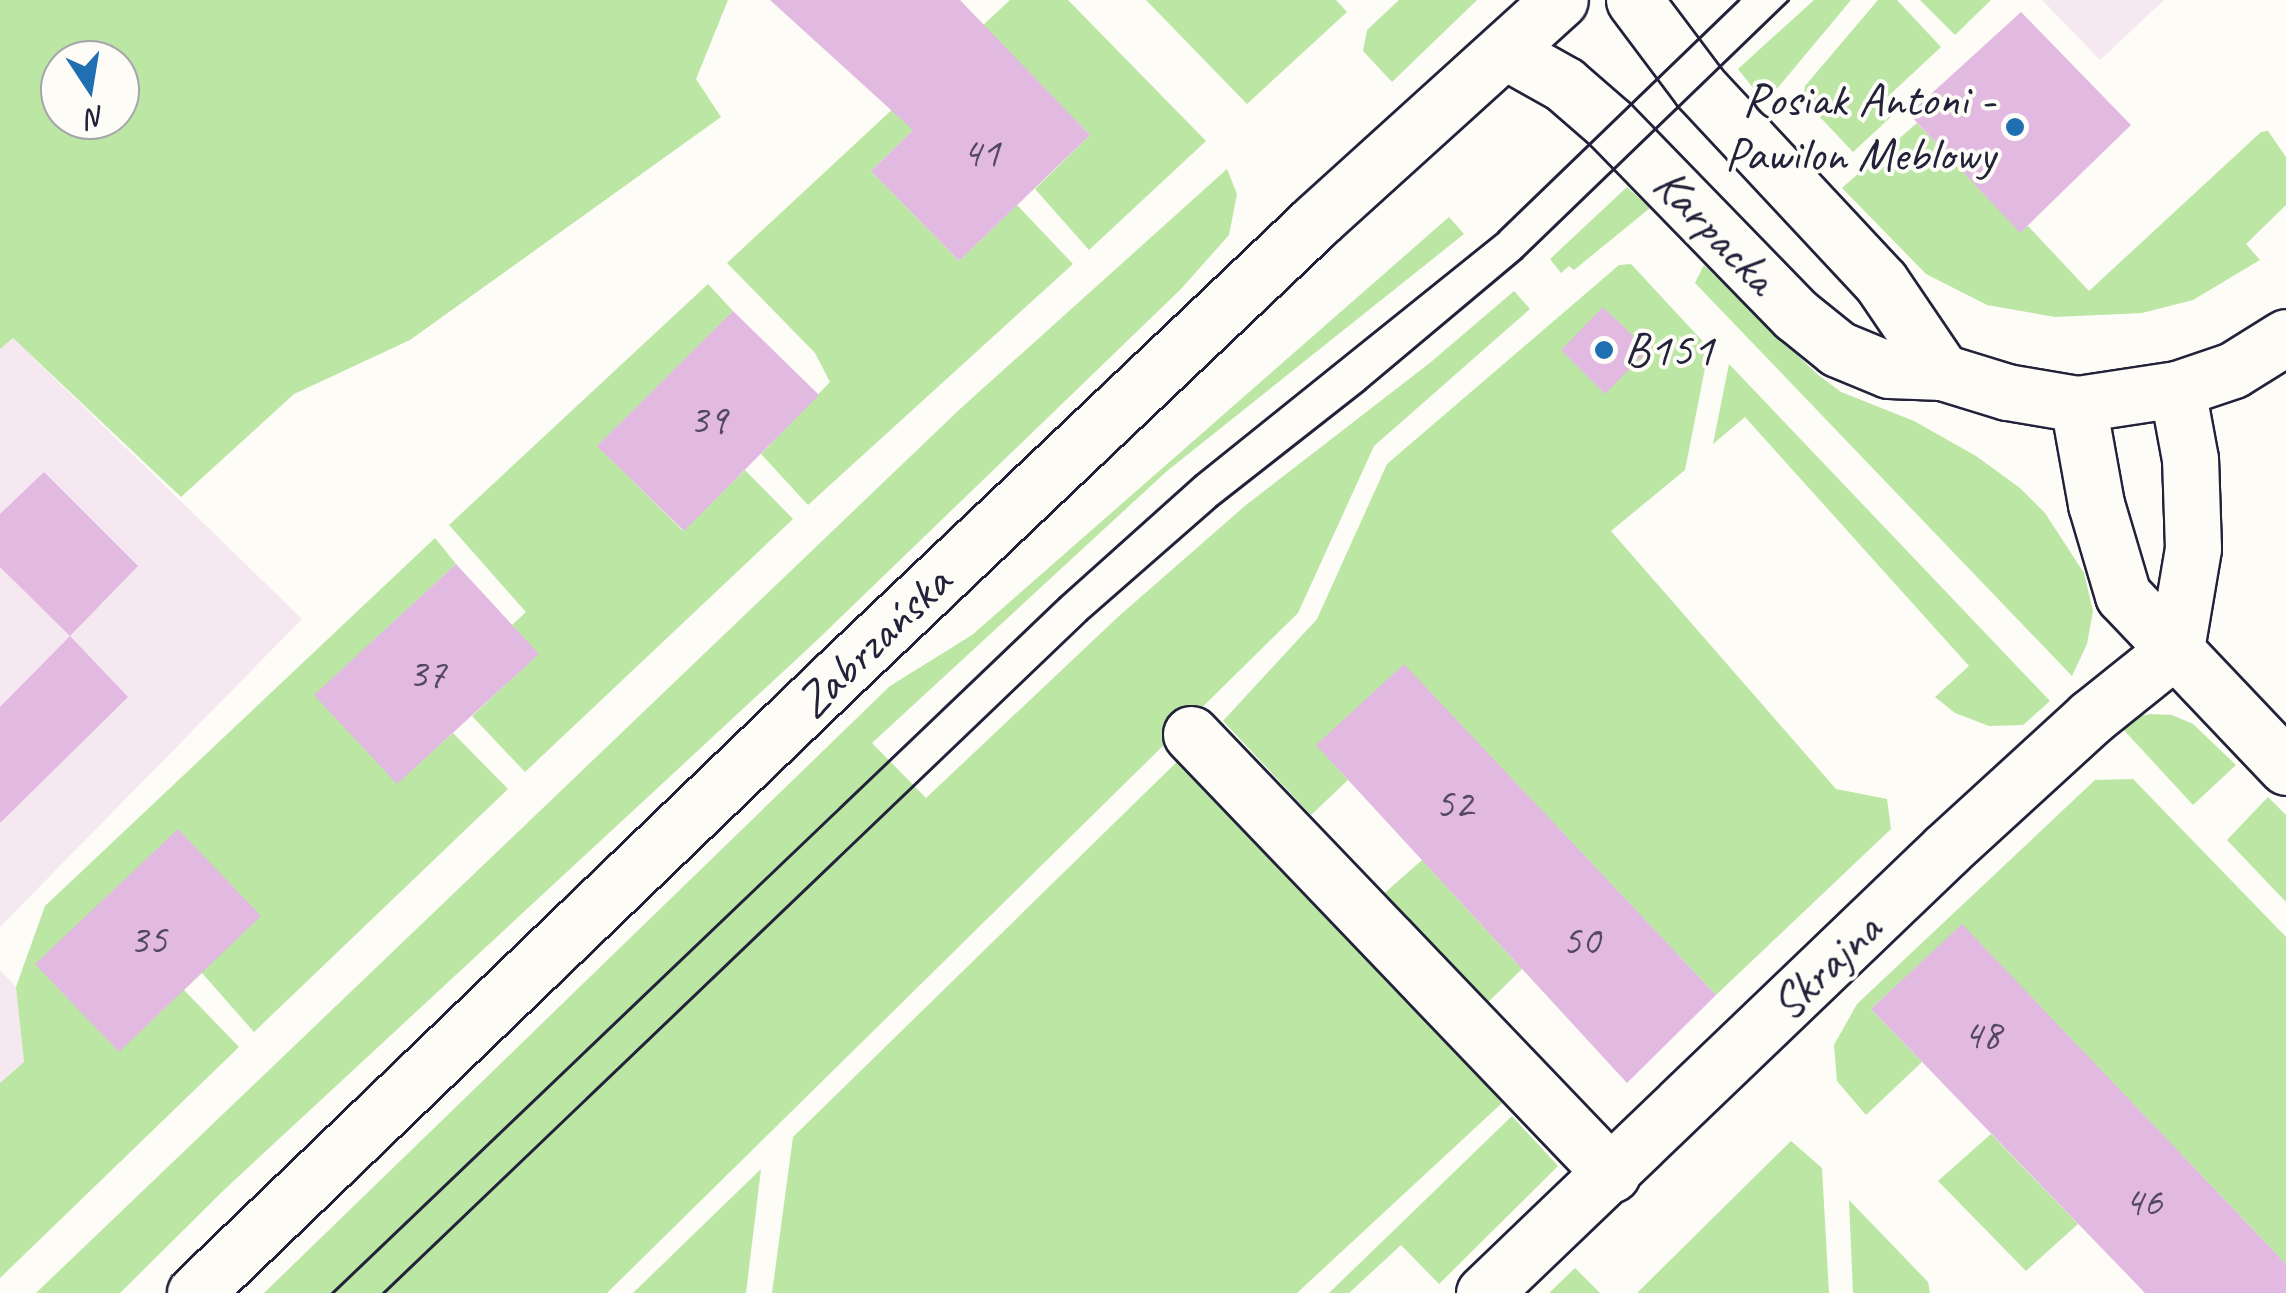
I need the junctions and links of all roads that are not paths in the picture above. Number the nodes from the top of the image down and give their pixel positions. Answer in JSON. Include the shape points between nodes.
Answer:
{"nodes":[{"id":1,"x":1560,"y":0,"type":"edge"},
{"id":2,"x":1634,"y":0,"type":"edge"},
{"id":3,"x":1505,"y":51,"type":"junction"},
{"id":4,"x":2286,"y":337,"type":"edge"},
{"id":5,"x":1942,"y":372,"type":"junction"},
{"id":6,"x":2176,"y":390,"type":"junction"},
{"id":7,"x":2078,"y":404,"type":"junction"},
{"id":8,"x":2176,"y":649,"type":"junction"},
{"id":9,"x":1192,"y":734,"type":"dead end"},
{"id":10,"x":2286,"y":767,"type":"edge"},
{"id":11,"x":1612,"y":1174,"type":"junction"},
{"id":12,"x":195,"y":1293,"type":"edge"},
{"id":13,"x":1484,"y":1293,"type":"edge"}],
"edges":[{"from":1,"to":3,"type":"street","name":"Zabrzańska"},
{"from":2,"to":5,"type":"street","name":"Karpacka","via":[[1700,88],[1880,282]]},
{"from":3,"to":5,"type":"street","name":"Karpacka","via":[[1564,84],[1610,124],[1751,272],[1838,348],[1889,370]]},
{"from":3,"to":12,"type":"street","name":"Zabrzańska","via":[[842,670]]},
{"from":4,"to":6,"type":"street","name":"Karpacka","via":[[2233,370]]},
{"from":5,"to":7,"type":"street","name":"Karpacka"},
{"from":6,"to":7,"type":"street","name":"Karpacka"},
{"from":6,"to":8,"type":"street","via":[[2190,458],[2193,548]]},
{"from":7,"to":8,"type":"street","via":[[2096,504],[2123,595]]},
{"from":8,"to":10,"type":"street"},
{"from":8,"to":11,"type":"street","name":"Skrajna","via":[[1948,849]]},
{"from":9,"to":11,"type":"street"},
{"from":11,"to":13,"type":"street","name":"Skrajna"}]}
